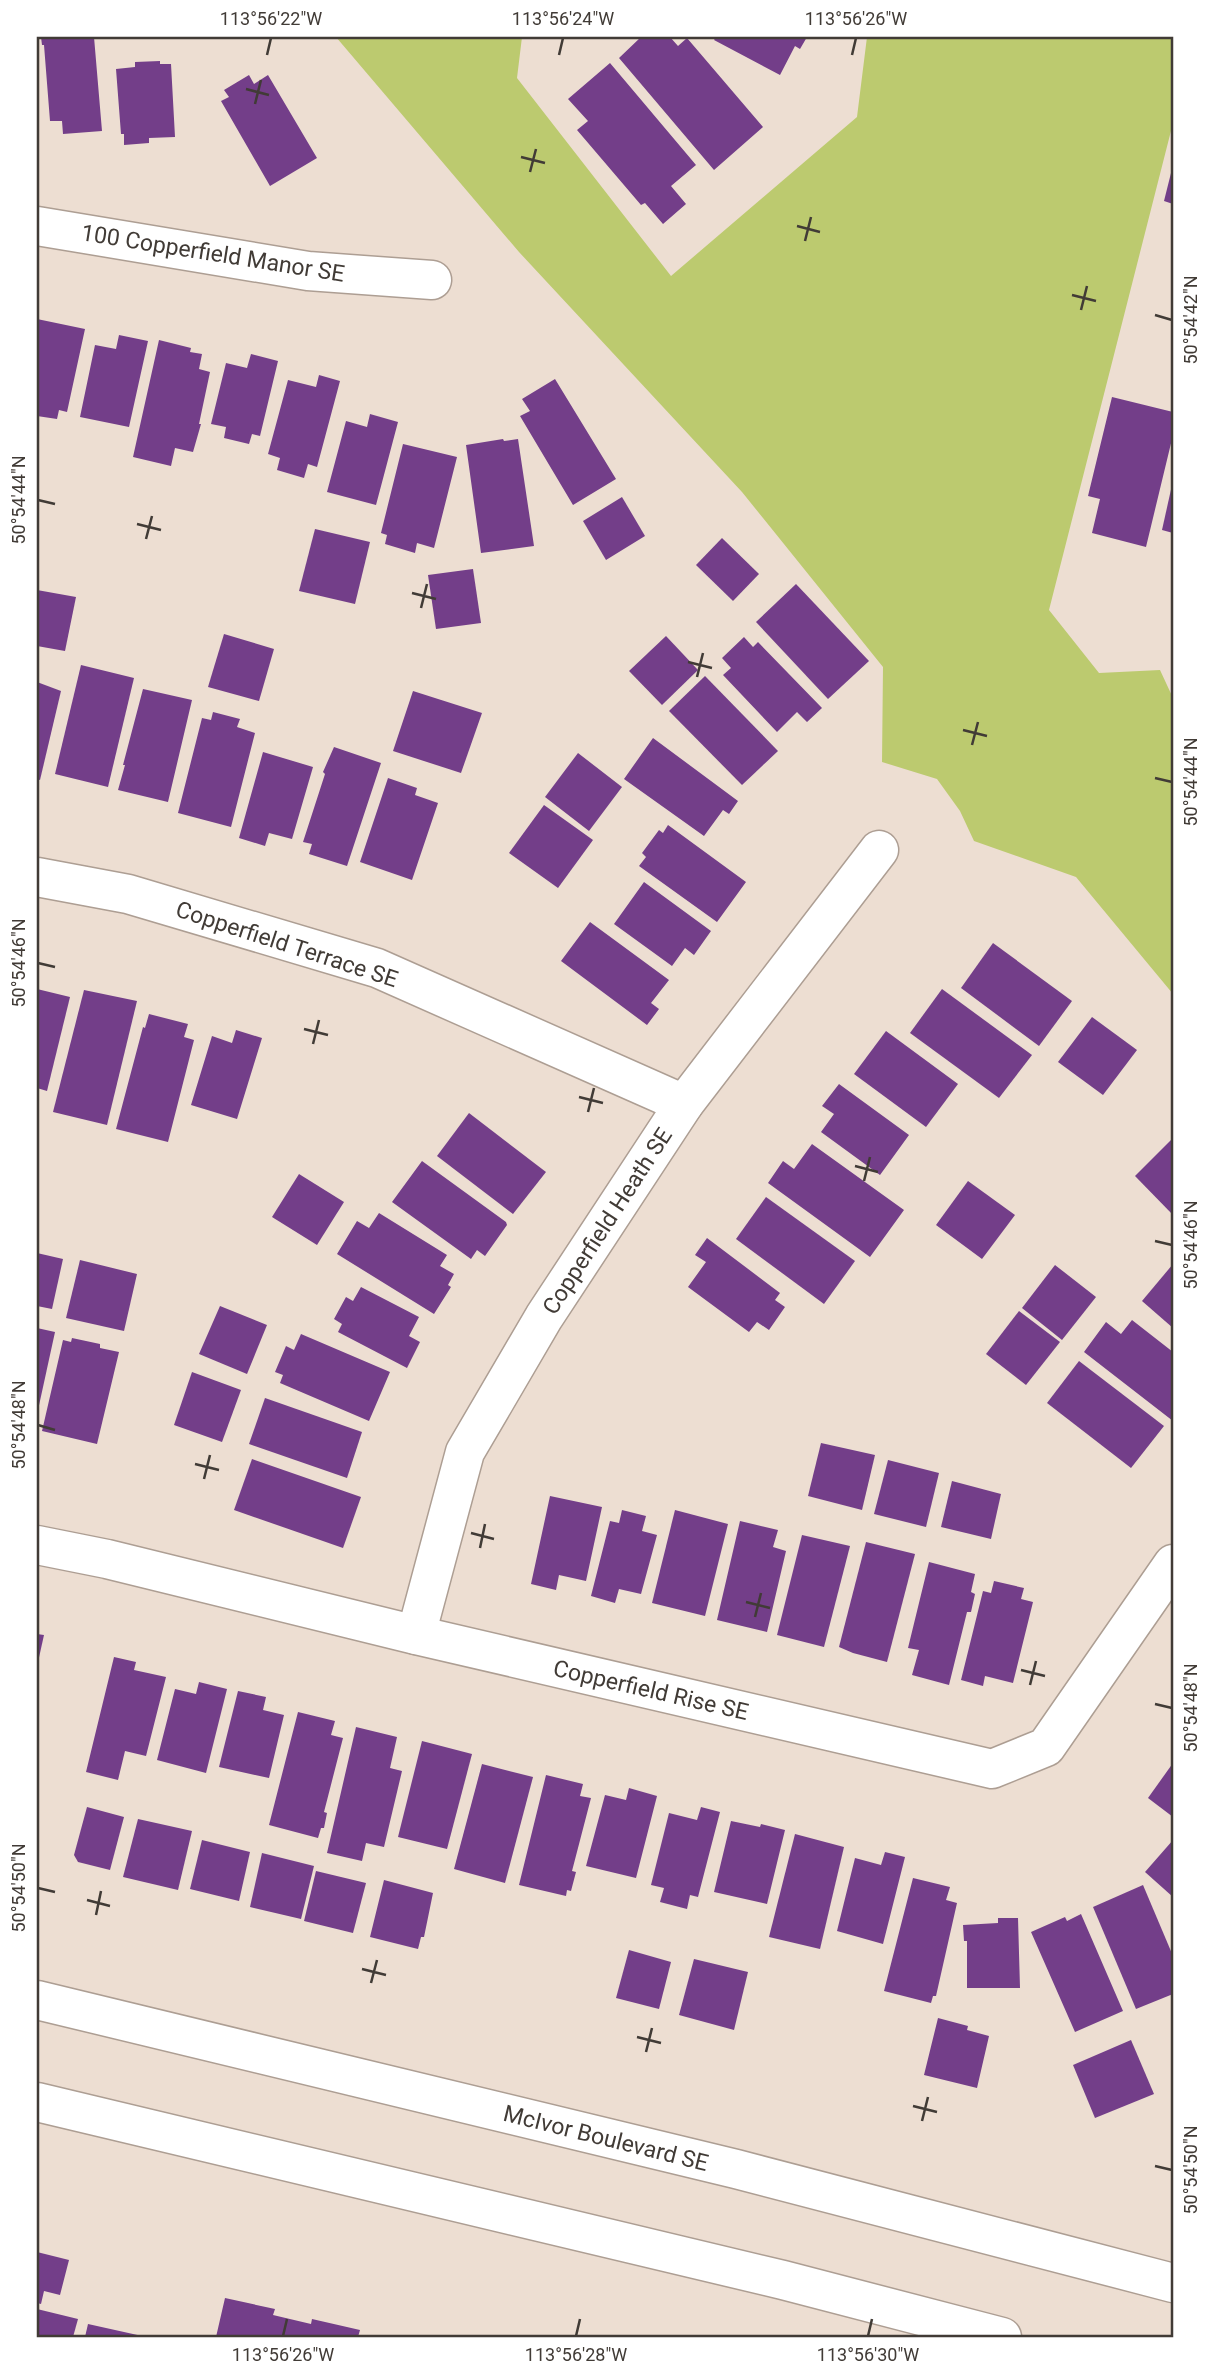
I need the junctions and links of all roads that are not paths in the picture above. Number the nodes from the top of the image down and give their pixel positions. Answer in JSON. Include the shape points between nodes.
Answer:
{"nodes":[{"id":1,"x":37,"y":226,"type":"edge"},
{"id":2,"x":432,"y":280,"type":"dead end"},
{"id":3,"x":879,"y":850,"type":"dead end"},
{"id":4,"x":37,"y":877,"type":"edge"},
{"id":5,"x":684,"y":1104,"type":"junction"},
{"id":6,"x":37,"y":1545,"type":"edge"},
{"id":7,"x":1173,"y":1564,"type":"edge"},
{"id":8,"x":416,"y":1635,"type":"junction"},
{"id":9,"x":37,"y":2000,"type":"edge"},
{"id":10,"x":37,"y":2102,"type":"edge"},
{"id":11,"x":1173,"y":2283,"type":"edge"},
{"id":12,"x":1002,"y":2337,"type":"edge"}],
"edges":[{"from":1,"to":2,"type":"street","name":"100 Copperfield Manor SE","via":[[308,271]]},
{"from":3,"to":5,"type":"street","name":"Copperfield Heath SE"},
{"from":4,"to":5,"type":"street","name":"Copperfield Terrace SE","via":[[128,894],[377,968]]},
{"from":5,"to":8,"type":"street","name":"Copperfield Heath SE","via":[[544,1317],[465,1452]]},
{"from":6,"to":8,"type":"street","name":"Copperfield Rise SE"},
{"from":7,"to":8,"type":"street","name":"Copperfield Rise SE","via":[[1046,1747],[992,1769]]},
{"from":9,"to":11,"type":"street","name":"McIvor Boulevard SE","via":[[736,2169]]},
{"from":10,"to":12,"type":"street"}]}
